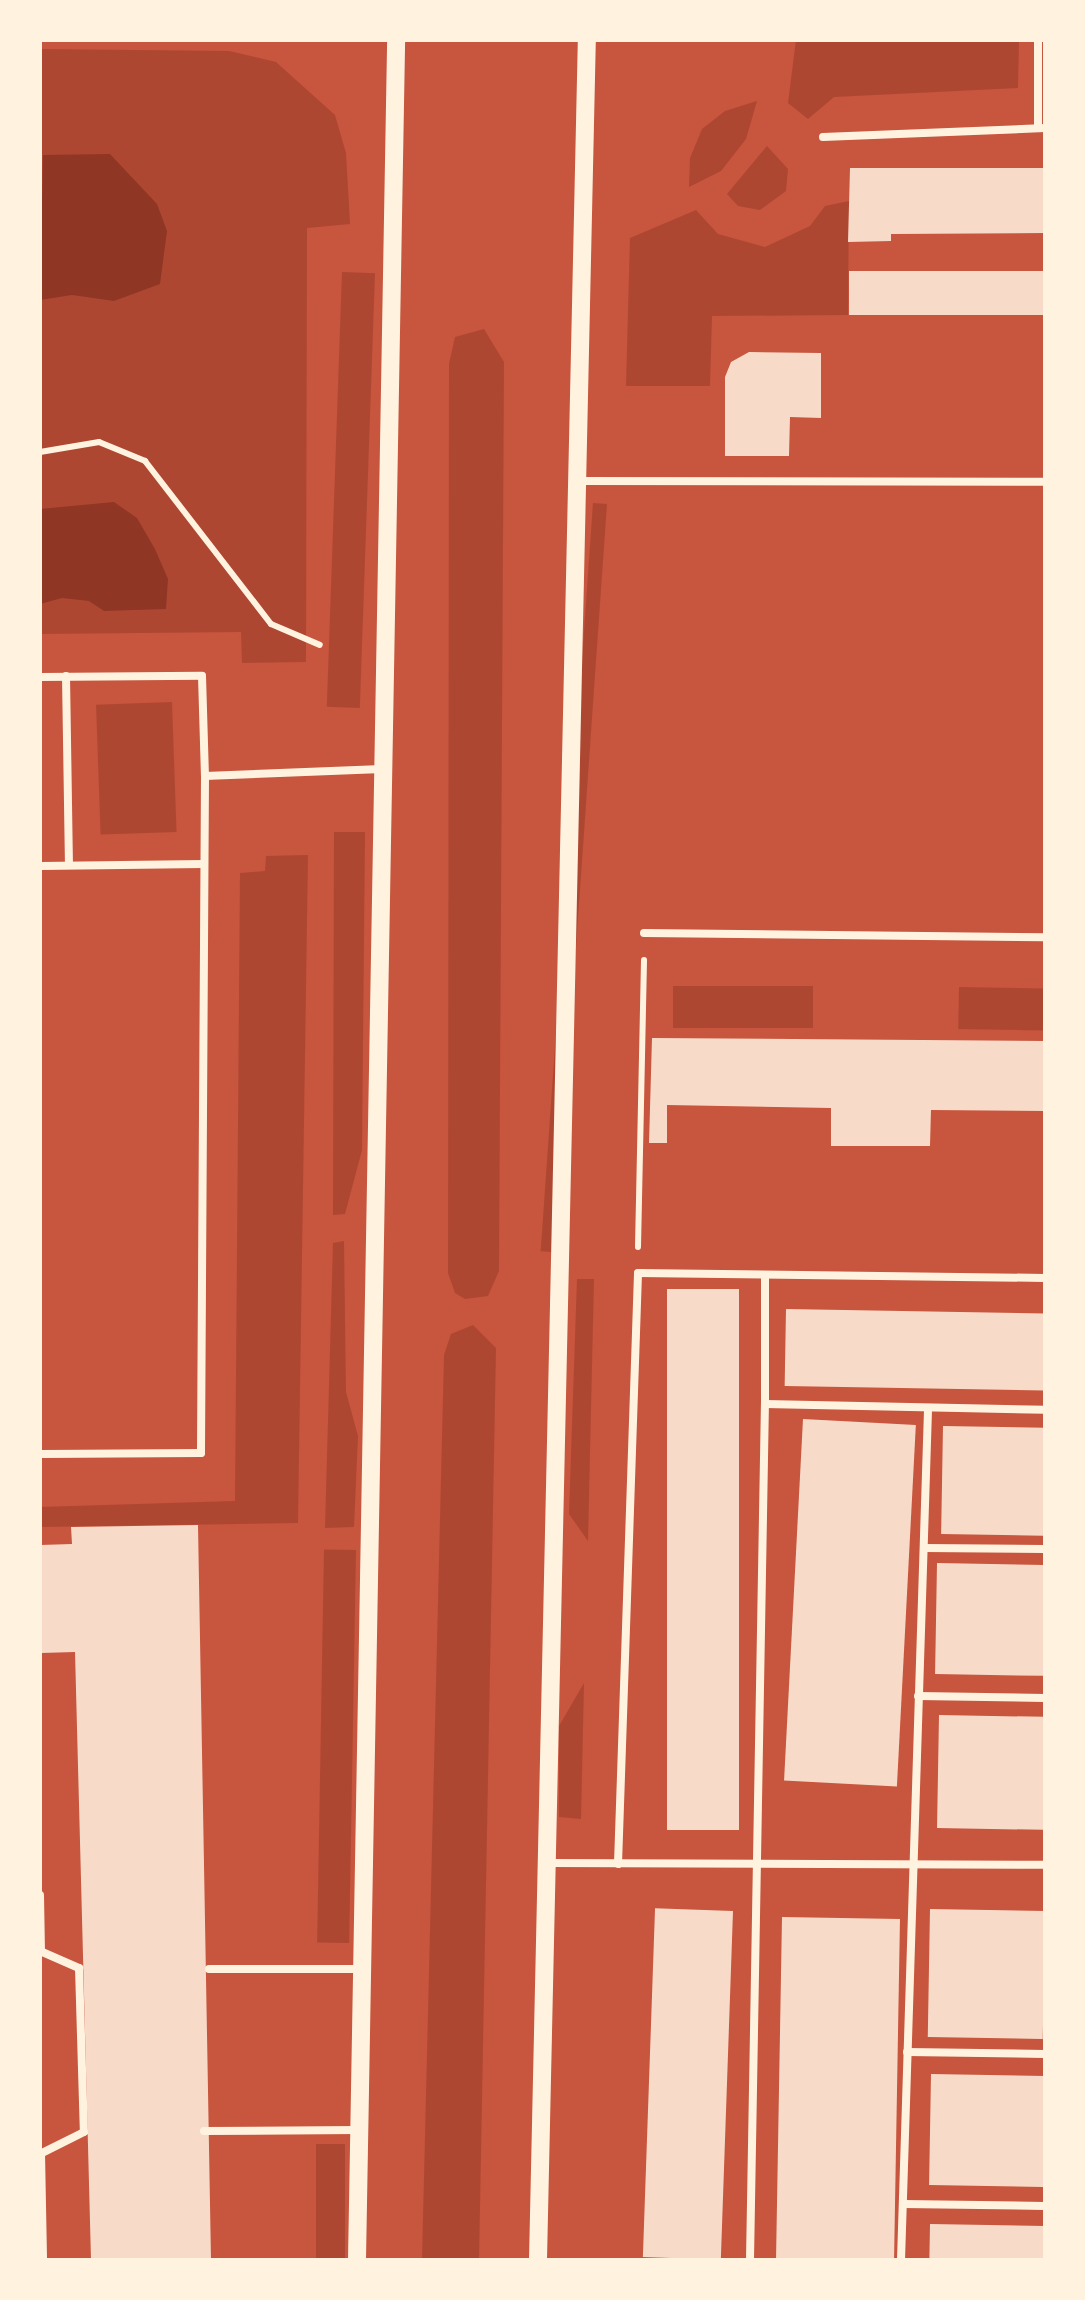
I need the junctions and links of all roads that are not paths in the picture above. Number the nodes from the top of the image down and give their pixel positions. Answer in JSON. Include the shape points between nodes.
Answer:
{"nodes":[{"id":1,"x":396,"y":40,"type":"edge"},
{"id":2,"x":587,"y":40,"type":"edge"},
{"id":3,"x":1038,"y":40,"type":"edge"},
{"id":4,"x":1041,"y":128,"type":"edge"},
{"id":5,"x":823,"y":137,"type":"dead end"},
{"id":6,"x":574,"y":481,"type":"junction"},
{"id":7,"x":1045,"y":482,"type":"edge"},
{"id":8,"x":40,"y":676,"type":"edge"},
{"id":9,"x":66,"y":676,"type":"junction"},
{"id":10,"x":382,"y":769,"type":"junction"},
{"id":11,"x":205,"y":776,"type":"junction"},
{"id":12,"x":204,"y":864,"type":"junction"},
{"id":13,"x":40,"y":866,"type":"edge"},
{"id":14,"x":69,"y":866,"type":"junction"},
{"id":15,"x":644,"y":933,"type":"road end"},
{"id":16,"x":1045,"y":937,"type":"edge"},
{"id":17,"x":764,"y":1276,"type":"junction"},
{"id":18,"x":1045,"y":1278,"type":"edge"},
{"id":19,"x":766,"y":1404,"type":"junction"},
{"id":20,"x":928,"y":1408,"type":"junction"},
{"id":21,"x":1045,"y":1410,"type":"edge"},
{"id":22,"x":40,"y":1454,"type":"edge"},
{"id":23,"x":924,"y":1548,"type":"junction"},
{"id":24,"x":1045,"y":1548,"type":"edge"},
{"id":25,"x":918,"y":1696,"type":"junction"},
{"id":26,"x":1045,"y":1698,"type":"edge"},
{"id":27,"x":542,"y":1863,"type":"junction"},
{"id":28,"x":618,"y":1864,"type":"junction"},
{"id":29,"x":913,"y":1864,"type":"junction"},
{"id":30,"x":754,"y":1865,"type":"junction"},
{"id":31,"x":1045,"y":1865,"type":"edge"},
{"id":32,"x":40,"y":1895,"type":"edge"},
{"id":33,"x":40,"y":1951,"type":"edge"},
{"id":34,"x":209,"y":1969,"type":"dead end"},
{"id":35,"x":362,"y":1969,"type":"junction"},
{"id":36,"x":908,"y":2052,"type":"junction"},
{"id":37,"x":1045,"y":2054,"type":"edge"},
{"id":38,"x":359,"y":2130,"type":"junction"},
{"id":39,"x":204,"y":2131,"type":"dead end"},
{"id":40,"x":41,"y":2154,"type":"edge"},
{"id":41,"x":903,"y":2204,"type":"junction"},
{"id":42,"x":1045,"y":2206,"type":"edge"},
{"id":43,"x":43,"y":2260,"type":"edge"},
{"id":44,"x":357,"y":2260,"type":"edge"},
{"id":45,"x":538,"y":2260,"type":"edge"},
{"id":46,"x":750,"y":2260,"type":"edge"},
{"id":47,"x":901,"y":2260,"type":"edge"}],
"edges":[{"from":1,"to":10,"type":"street"},
{"from":2,"to":6,"type":"street"},
{"from":3,"to":4,"type":"lane"},
{"from":4,"to":5,"type":"lane"},
{"from":6,"to":7,"type":"lane"},
{"from":6,"to":27,"type":"street"},
{"from":8,"to":9,"type":"lane"},
{"from":9,"to":11,"type":"lane","via":[[202,676]]},
{"from":9,"to":14,"type":"lane"},
{"from":10,"to":11,"type":"lane"},
{"from":10,"to":35,"type":"street"},
{"from":11,"to":12,"type":"lane"},
{"from":12,"to":14,"type":"lane"},
{"from":12,"to":22,"type":"lane","via":[[201,1453]]},
{"from":13,"to":14,"type":"lane"},
{"from":15,"to":16,"type":"lane"},
{"from":17,"to":18,"type":"lane"},
{"from":17,"to":19,"type":"lane"},
{"from":17,"to":28,"type":"lane","via":[[638,1274]]},
{"from":19,"to":20,"type":"lane"},
{"from":19,"to":30,"type":"lane"},
{"from":20,"to":21,"type":"lane"},
{"from":20,"to":23,"type":"lane"},
{"from":23,"to":24,"type":"lane"},
{"from":23,"to":25,"type":"lane"},
{"from":25,"to":26,"type":"lane"},
{"from":25,"to":29,"type":"lane"},
{"from":27,"to":28,"type":"lane"},
{"from":27,"to":45,"type":"street"},
{"from":28,"to":30,"type":"lane"},
{"from":29,"to":30,"type":"lane"},
{"from":29,"to":31,"type":"lane"},
{"from":29,"to":36,"type":"lane"},
{"from":30,"to":46,"type":"lane"},
{"from":32,"to":33,"type":"lane"},
{"from":33,"to":40,"type":"lane","via":[[79,1968],[84,2132]]},
{"from":34,"to":35,"type":"lane"},
{"from":35,"to":38,"type":"street"},
{"from":36,"to":37,"type":"lane"},
{"from":36,"to":41,"type":"lane"},
{"from":38,"to":39,"type":"lane"},
{"from":38,"to":44,"type":"street"},
{"from":40,"to":43,"type":"lane"},
{"from":41,"to":42,"type":"lane"},
{"from":41,"to":47,"type":"lane"}]}
